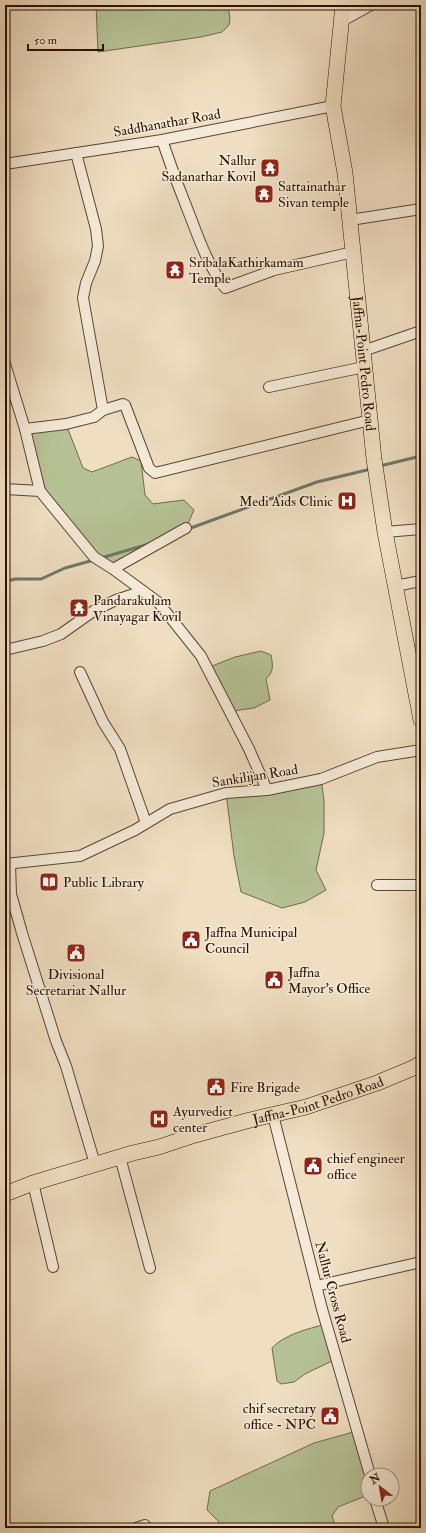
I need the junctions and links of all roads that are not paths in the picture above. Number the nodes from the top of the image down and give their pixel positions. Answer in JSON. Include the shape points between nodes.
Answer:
{"nodes":[{"id":1,"x":343,"y":5,"type":"edge"},
{"id":2,"x":371,"y":5,"type":"edge"},
{"id":3,"x":342,"y":20,"type":"junction"},
{"id":4,"x":333,"y":106,"type":"junction"},
{"id":5,"x":162,"y":140,"type":"junction"},
{"id":6,"x":76,"y":153,"type":"junction"},
{"id":7,"x":5,"y":164,"type":"edge"},
{"id":8,"x":421,"y":209,"type":"edge"},
{"id":9,"x":350,"y":220,"type":"junction"},
{"id":10,"x":353,"y":252,"type":"junction"},
{"id":11,"x":421,"y":331,"type":"edge"},
{"id":12,"x":363,"y":350,"type":"junction"},
{"id":13,"x":5,"y":364,"type":"edge"},
{"id":14,"x":364,"y":367,"type":"junction"},
{"id":15,"x":269,"y":387,"type":"dead end"},
{"id":16,"x":103,"y":410,"type":"junction"},
{"id":17,"x":370,"y":420,"type":"junction"},
{"id":18,"x":24,"y":429,"type":"junction"},
{"id":19,"x":5,"y":489,"type":"edge"},
{"id":20,"x":40,"y":491,"type":"junction"},
{"id":21,"x":186,"y":528,"type":"dead end"},
{"id":22,"x":421,"y":529,"type":"edge"},
{"id":23,"x":385,"y":532,"type":"junction"},
{"id":24,"x":113,"y":569,"type":"junction"},
{"id":25,"x":421,"y":581,"type":"edge"},
{"id":26,"x":395,"y":586,"type":"junction"},
{"id":27,"x":143,"y":591,"type":"junction"},
{"id":28,"x":5,"y":650,"type":"edge"},
{"id":29,"x":80,"y":672,"type":"dead end"},
{"id":30,"x":421,"y":720,"type":"edge"},
{"id":31,"x":421,"y":750,"type":"edge"},
{"id":32,"x":267,"y":790,"type":"junction"},
{"id":33,"x":146,"y":823,"type":"junction"},
{"id":34,"x":7,"y":864,"type":"edge"},
{"id":35,"x":376,"y":885,"type":"dead end"},
{"id":36,"x":421,"y":885,"type":"edge"},
{"id":37,"x":421,"y":1063,"type":"edge"},
{"id":38,"x":273,"y":1114,"type":"junction"},
{"id":39,"x":120,"y":1157,"type":"junction"},
{"id":40,"x":95,"y":1164,"type":"junction"},
{"id":41,"x":33,"y":1182,"type":"junction"},
{"id":42,"x":5,"y":1194,"type":"edge"},
{"id":43,"x":421,"y":1262,"type":"edge"},
{"id":44,"x":53,"y":1267,"type":"dead end"},
{"id":45,"x":150,"y":1268,"type":"dead end"},
{"id":46,"x":316,"y":1286,"type":"junction"},
{"id":47,"x":368,"y":1467,"type":"edge"},
{"id":48,"x":377,"y":1507,"type":"edge"},
{"id":49,"x":384,"y":1528,"type":"edge"}],
"edges":[{"from":1,"to":3,"type":"main road","name":"Jaffna-Point Pedro Road"},
{"from":2,"to":3,"type":"street"},
{"from":3,"to":4,"type":"main road","name":"Jaffna-Point Pedro Road"},
{"from":4,"to":5,"type":"street","name":"Saddhanathar Road"},
{"from":4,"to":9,"type":"main road","name":"Jaffna-Point Pedro Road"},
{"from":5,"to":6,"type":"street","name":"Saddhanathar Road"},
{"from":5,"to":10,"type":"street","via":[[202,247],[215,275],[225,288],[274,270]]},
{"from":6,"to":7,"type":"street","name":"Saddhanathar Road"},
{"from":6,"to":16,"type":"street","via":[[98,246],[83,298]]},
{"from":8,"to":9,"type":"street"},
{"from":9,"to":10,"type":"main road","name":"Jaffna-Point Pedro Road"},
{"from":10,"to":12,"type":"main road","name":"Jaffna-Point Pedro Road"},
{"from":11,"to":12,"type":"street"},
{"from":12,"to":14,"type":"main road","name":"Jaffna-Point Pedro Road"},
{"from":13,"to":18,"type":"street"},
{"from":14,"to":15,"type":"street"},
{"from":14,"to":17,"type":"main road","name":"Jaffna-Point Pedro Road"},
{"from":16,"to":17,"type":"street","via":[[125,405],[149,468],[155,473]]},
{"from":16,"to":18,"type":"street","via":[[87,419]]},
{"from":17,"to":23,"type":"main road","name":"Jaffna-Point Pedro Road"},
{"from":18,"to":20,"type":"street"},
{"from":19,"to":20,"type":"street"},
{"from":20,"to":24,"type":"street","via":[[94,558]]},
{"from":21,"to":24,"type":"street"},
{"from":22,"to":23,"type":"street"},
{"from":23,"to":26,"type":"main road","name":"Jaffna-Point Pedro Road"},
{"from":24,"to":27,"type":"street"},
{"from":25,"to":26,"type":"street"},
{"from":26,"to":30,"type":"main road","name":"Jaffna-Point Pedro Road"},
{"from":27,"to":28,"type":"street","via":[[95,610],[61,634]]},
{"from":27,"to":32,"type":"street","via":[[158,602],[201,656]]},
{"from":29,"to":33,"type":"street","via":[[103,722],[120,749]]},
{"from":31,"to":32,"type":"street","name":"Sankilijan Road","via":[[376,757],[321,779]]},
{"from":32,"to":33,"type":"street","name":"Sankilijan Road","via":[[226,793],[170,809]]},
{"from":33,"to":34,"type":"street","name":"Sankilijan Road","via":[[80,856]]},
{"from":34,"to":40,"type":"street","via":[[11,894],[22,933]]},
{"from":35,"to":36,"type":"street"},
{"from":37,"to":38,"type":"main road","name":"Jaffna-Point Pedro Road","via":[[378,1083],[306,1107]]},
{"from":38,"to":39,"type":"main road","name":"Jaffna-Point Pedro Road"},
{"from":38,"to":46,"type":"street","name":"Nallur Cross Road"},
{"from":39,"to":40,"type":"main road","name":"Jaffna-Point Pedro Road"},
{"from":39,"to":45,"type":"street"},
{"from":40,"to":41,"type":"main road","name":"Jaffna-Point Pedro Road"},
{"from":41,"to":42,"type":"main road","name":"Jaffna-Point Pedro Road"},
{"from":41,"to":44,"type":"street"},
{"from":43,"to":46,"type":"street"},
{"from":46,"to":47,"type":"street","name":"Nallur Cross Road"},
{"from":48,"to":49,"type":"street"}]}
